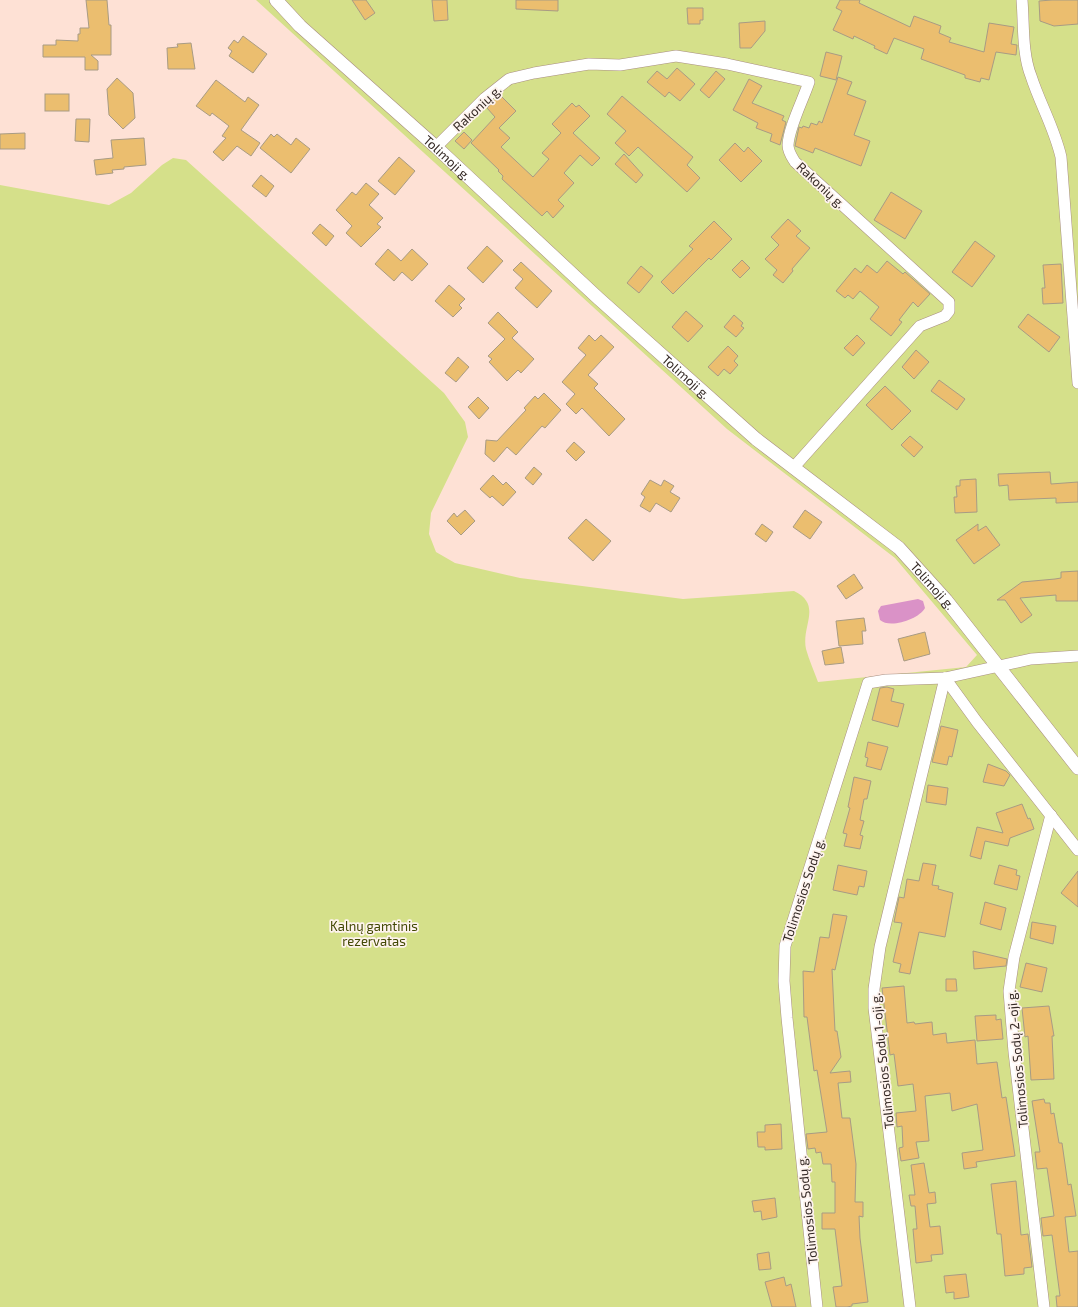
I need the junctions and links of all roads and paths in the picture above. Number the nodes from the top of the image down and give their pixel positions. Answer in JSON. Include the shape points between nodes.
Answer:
{"nodes":[{"id":1,"x":276,"y":0,"type":"edge"},
{"id":2,"x":1022,"y":0,"type":"edge"},
{"id":3,"x":436,"y":147,"type":"junction"},
{"id":4,"x":1078,"y":383,"type":"edge"},
{"id":5,"x":794,"y":467,"type":"junction"},
{"id":6,"x":1078,"y":656,"type":"edge"},
{"id":7,"x":998,"y":665,"type":"junction"},
{"id":8,"x":945,"y":678,"type":"junction"},
{"id":9,"x":1078,"y":768,"type":"edge"},
{"id":10,"x":1051,"y":816,"type":"junction"},
{"id":11,"x":1078,"y":850,"type":"edge"},
{"id":12,"x":817,"y":1307,"type":"edge"},
{"id":13,"x":910,"y":1307,"type":"edge"},
{"id":14,"x":1044,"y":1307,"type":"edge"}],
"edges":[{"from":1,"to":3,"type":"street","name":"Tolimoji g.","via":[[300,26]]},
{"from":2,"to":4,"type":"street","via":[[1030,76],[1056,135],[1062,157]]},
{"from":3,"to":5,"type":"street","name":"Tolimoji g.","via":[[756,439]]},
{"from":3,"to":5,"type":"street","name":"Rakonių g.","via":[[485,98],[509,79],[534,72],[589,64],[620,65],[676,56],[809,82],[790,136],[788,146],[791,155],[949,302],[950,311],[945,316],[920,326]]},
{"from":5,"to":7,"type":"street","name":"Tolimoji g.","via":[[899,548]]},
{"from":6,"to":7,"type":"street","name":"Tolimosios Sodų g.","via":[[1031,659]]},
{"from":7,"to":8,"type":"street","name":"Tolimosios Sodų g."},
{"from":7,"to":9,"type":"street","name":"Tolimoji g."},
{"from":8,"to":10,"type":"street"},
{"from":8,"to":12,"type":"street","name":"Tolimosios Sodų g.","via":[[868,683],[785,946],[787,1018]]},
{"from":8,"to":13,"type":"street","name":"Tolimosios Sodų 1-oji g.","via":[[880,947],[874,989],[874,1008]]},
{"from":10,"to":11,"type":"street"},
{"from":10,"to":14,"type":"street","name":"Tolimosios Sodų 2-oji g.","via":[[1014,957],[1008,991]]}]}
